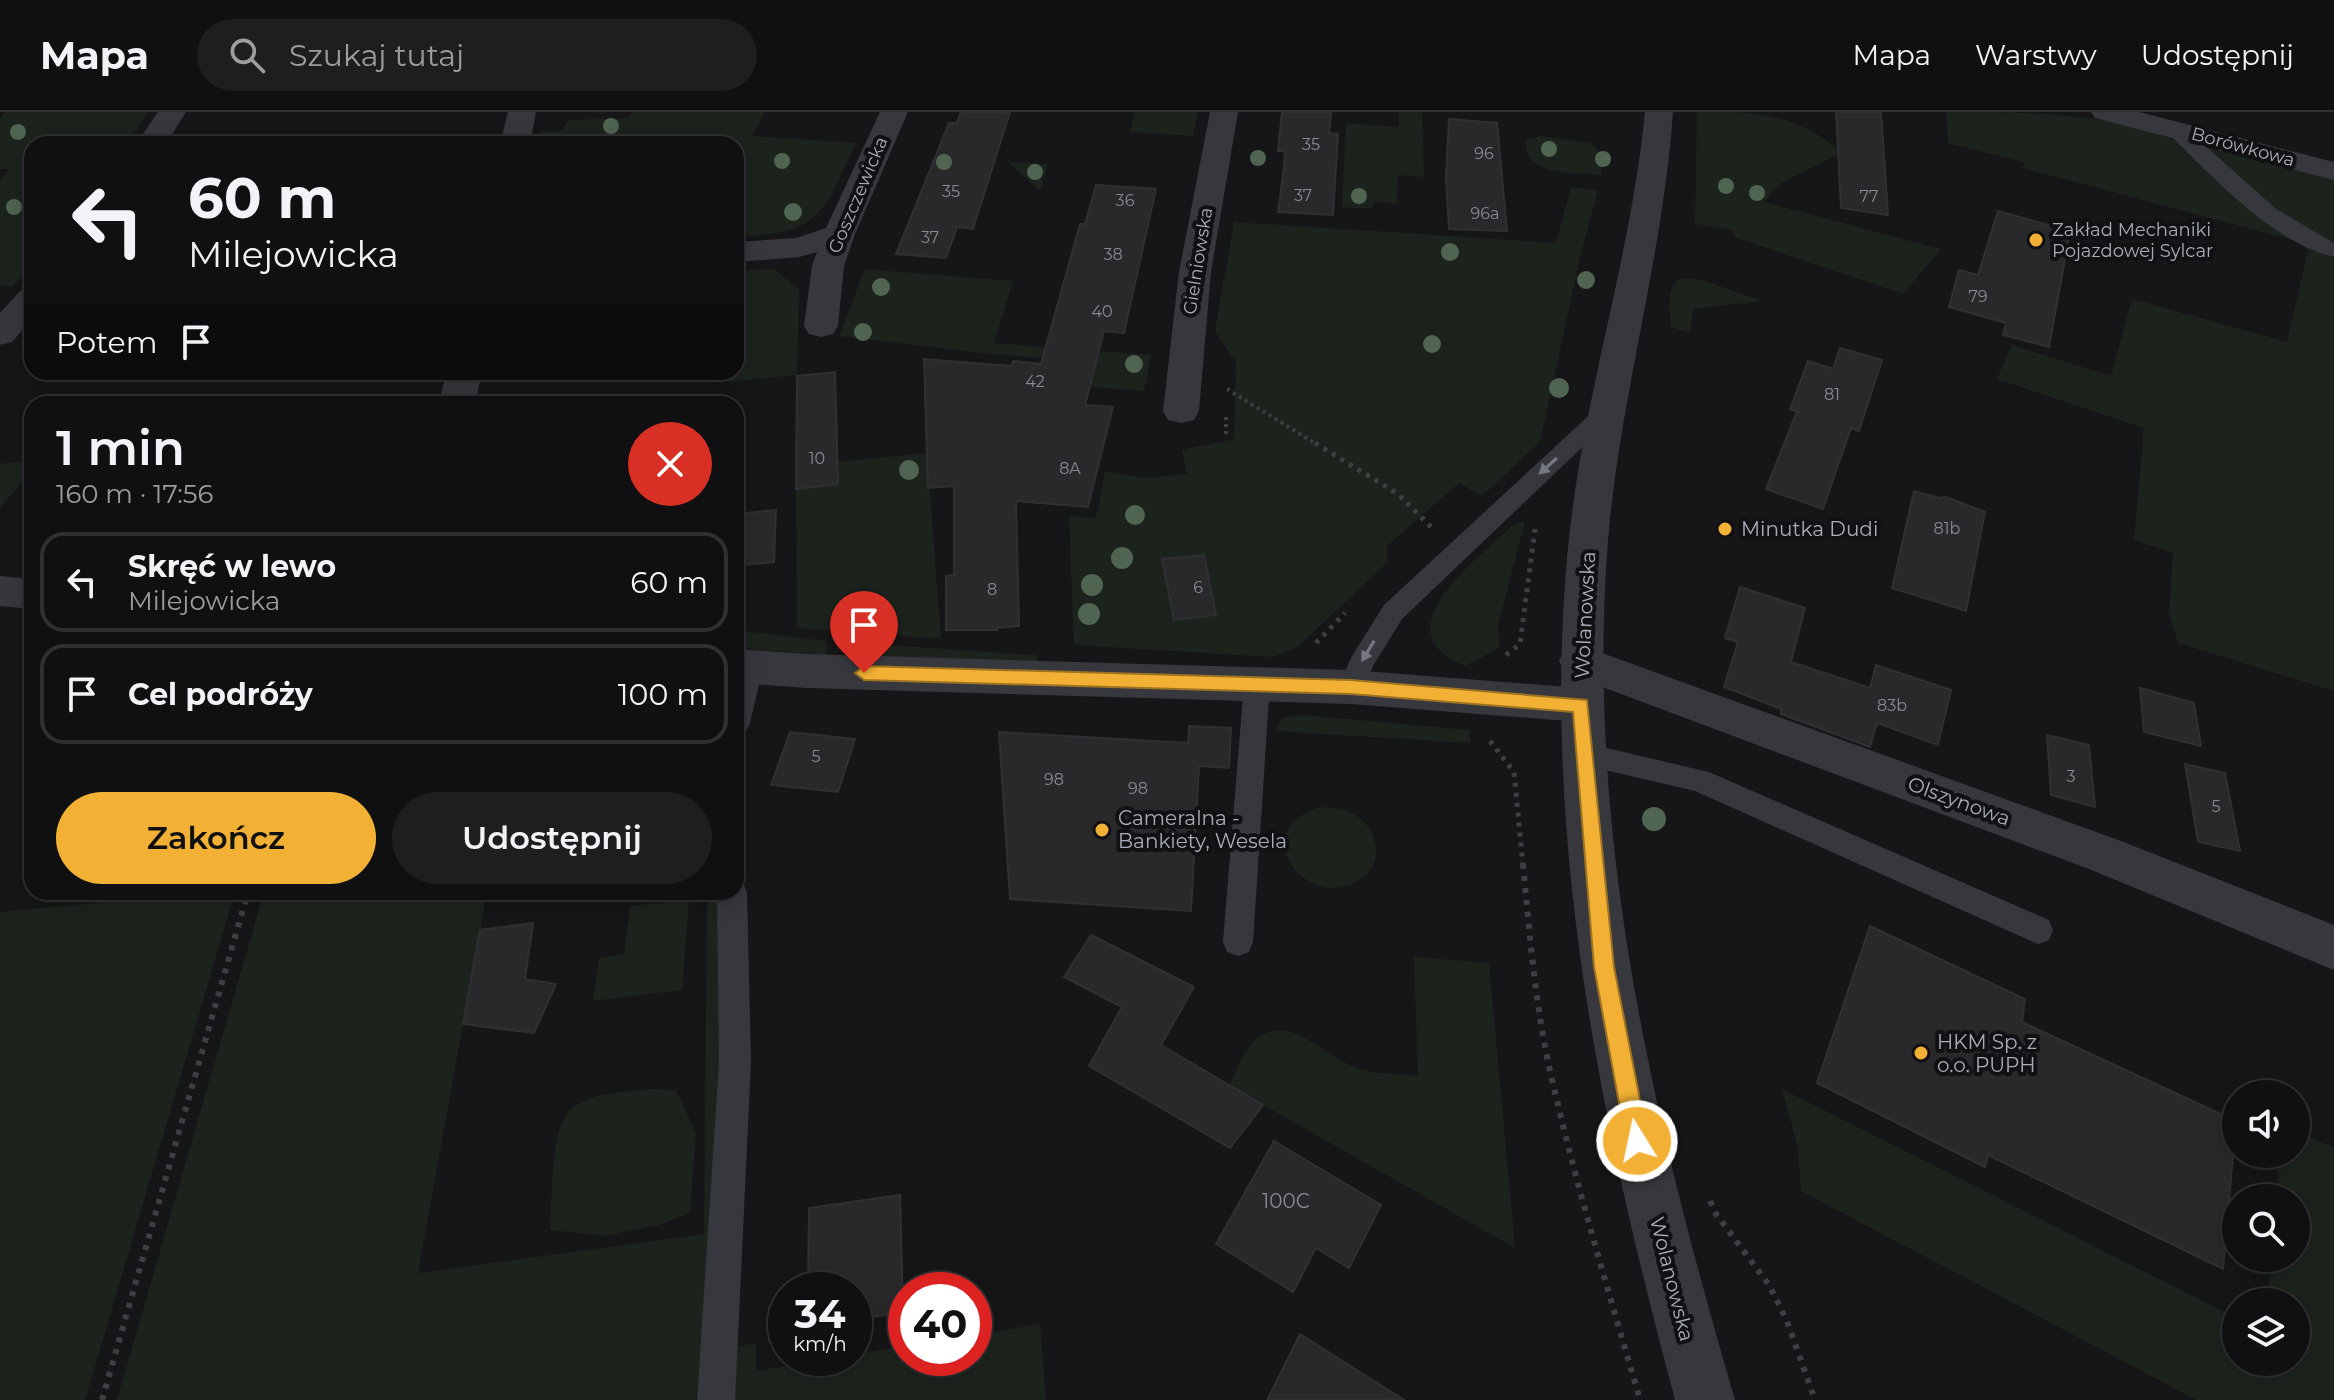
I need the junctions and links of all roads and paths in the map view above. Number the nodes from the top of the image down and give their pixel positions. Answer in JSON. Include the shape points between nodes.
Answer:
{"nodes":[{"id":1,"x":172,"y":112,"type":"edge"},
{"id":2,"x":522,"y":112,"type":"edge"},
{"id":3,"x":894,"y":112,"type":"edge"},
{"id":4,"x":1224,"y":112,"type":"edge"},
{"id":5,"x":1659,"y":112,"type":"edge"},
{"id":6,"x":2105,"y":112,"type":"edge"},
{"id":7,"x":2175,"y":129,"type":"junction"},
{"id":8,"x":156,"y":136,"type":"edge"},
{"id":9,"x":517,"y":136,"type":"edge"},
{"id":10,"x":2334,"y":171,"type":"edge"},
{"id":11,"x":839,"y":234,"type":"junction"},
{"id":12,"x":744,"y":251,"type":"edge"},
{"id":13,"x":2334,"y":251,"type":"edge"},
{"id":14,"x":24,"y":307,"type":"edge"},
{"id":15,"x":821,"y":326,"type":"dead end"},
{"id":16,"x":0,"y":334,"type":"edge"},
{"id":17,"x":1227,"y":389,"type":"dead end"},
{"id":18,"x":1181,"y":411,"type":"dead end"},
{"id":19,"x":1605,"y":413,"type":"junction"},
{"id":20,"x":1443,"y":519,"type":"dead end"},
{"id":21,"x":1433,"y":529,"type":"junction"},
{"id":22,"x":1421,"y":539,"type":"dead end"},
{"id":23,"x":0,"y":591,"type":"edge"},
{"id":24,"x":24,"y":593,"type":"edge"},
{"id":25,"x":1346,"y":613,"type":"dead end"},
{"id":26,"x":1314,"y":644,"type":"dead end"},
{"id":27,"x":744,"y":667,"type":"edge"},
{"id":28,"x":1257,"y":683,"type":"junction"},
{"id":29,"x":1581,"y":683,"type":"junction"},
{"id":30,"x":1351,"y":687,"type":"junction"},
{"id":31,"x":1482,"y":731,"type":"dead end"},
{"id":32,"x":1585,"y":755,"type":"junction"},
{"id":33,"x":246,"y":900,"type":"edge"},
{"id":34,"x":732,"y":900,"type":"edge"},
{"id":35,"x":2038,"y":930,"type":"dead end"},
{"id":36,"x":1238,"y":942,"type":"dead end"},
{"id":37,"x":2334,"y":948,"type":"edge"},
{"id":38,"x":102,"y":1400,"type":"edge"},
{"id":39,"x":716,"y":1400,"type":"edge"},
{"id":40,"x":1640,"y":1400,"type":"edge"},
{"id":41,"x":1705,"y":1400,"type":"edge"}],
"edges":[{"from":1,"to":8,"type":"street"},
{"from":2,"to":9,"type":"street"},
{"from":3,"to":11,"type":"street","name":"Goszczewicka"},
{"from":4,"to":18,"type":"street","name":"Gielniowska","via":[[1195,272]]},
{"from":5,"to":19,"type":"street","name":"Wolanowska","via":[[1644,238]]},
{"from":6,"to":7,"type":"street","name":"Borówkowa"},
{"from":7,"to":10,"type":"street","name":"Borówkowa"},
{"from":7,"to":13,"type":"lane","via":[[2265,213]]},
{"from":11,"to":12,"type":"street","via":[[799,247]]},
{"from":11,"to":15,"type":"street","name":"Goszczewicka","via":[[824,281]]},
{"from":14,"to":16,"type":"street"},
{"from":17,"to":21,"type":"path","via":[[1398,494]]},
{"from":19,"to":29,"type":"street","name":"Wolanowska","via":[[1587,558]]},
{"from":19,"to":30,"type":"lane","one_way":true,"via":[[1393,612]]},
{"from":20,"to":21,"type":"path"},
{"from":21,"to":22,"type":"path"},
{"from":23,"to":24,"type":"street"},
{"from":25,"to":26,"type":"path"},
{"from":27,"to":28,"type":"street","name":"Olszynowa"},
{"from":28,"to":30,"type":"street","name":"Olszynowa"},
{"from":28,"to":36,"type":"lane"},
{"from":29,"to":30,"type":"street","name":"Olszynowa"},
{"from":29,"to":32,"type":"street","name":"Wolanowska"},
{"from":29,"to":37,"type":"street","name":"Olszynowa","via":[[2105,855]]},
{"from":31,"to":40,"type":"path","via":[[1514,772],[1546,1050],[1577,1182]]},
{"from":32,"to":35,"type":"lane","via":[[1699,780]]},
{"from":32,"to":41,"type":"street","name":"Wolanowska","via":[[1604,967],[1637,1141]]},
{"from":33,"to":38,"type":"path"},
{"from":34,"to":39,"type":"lane","via":[[735,1062]]}]}
